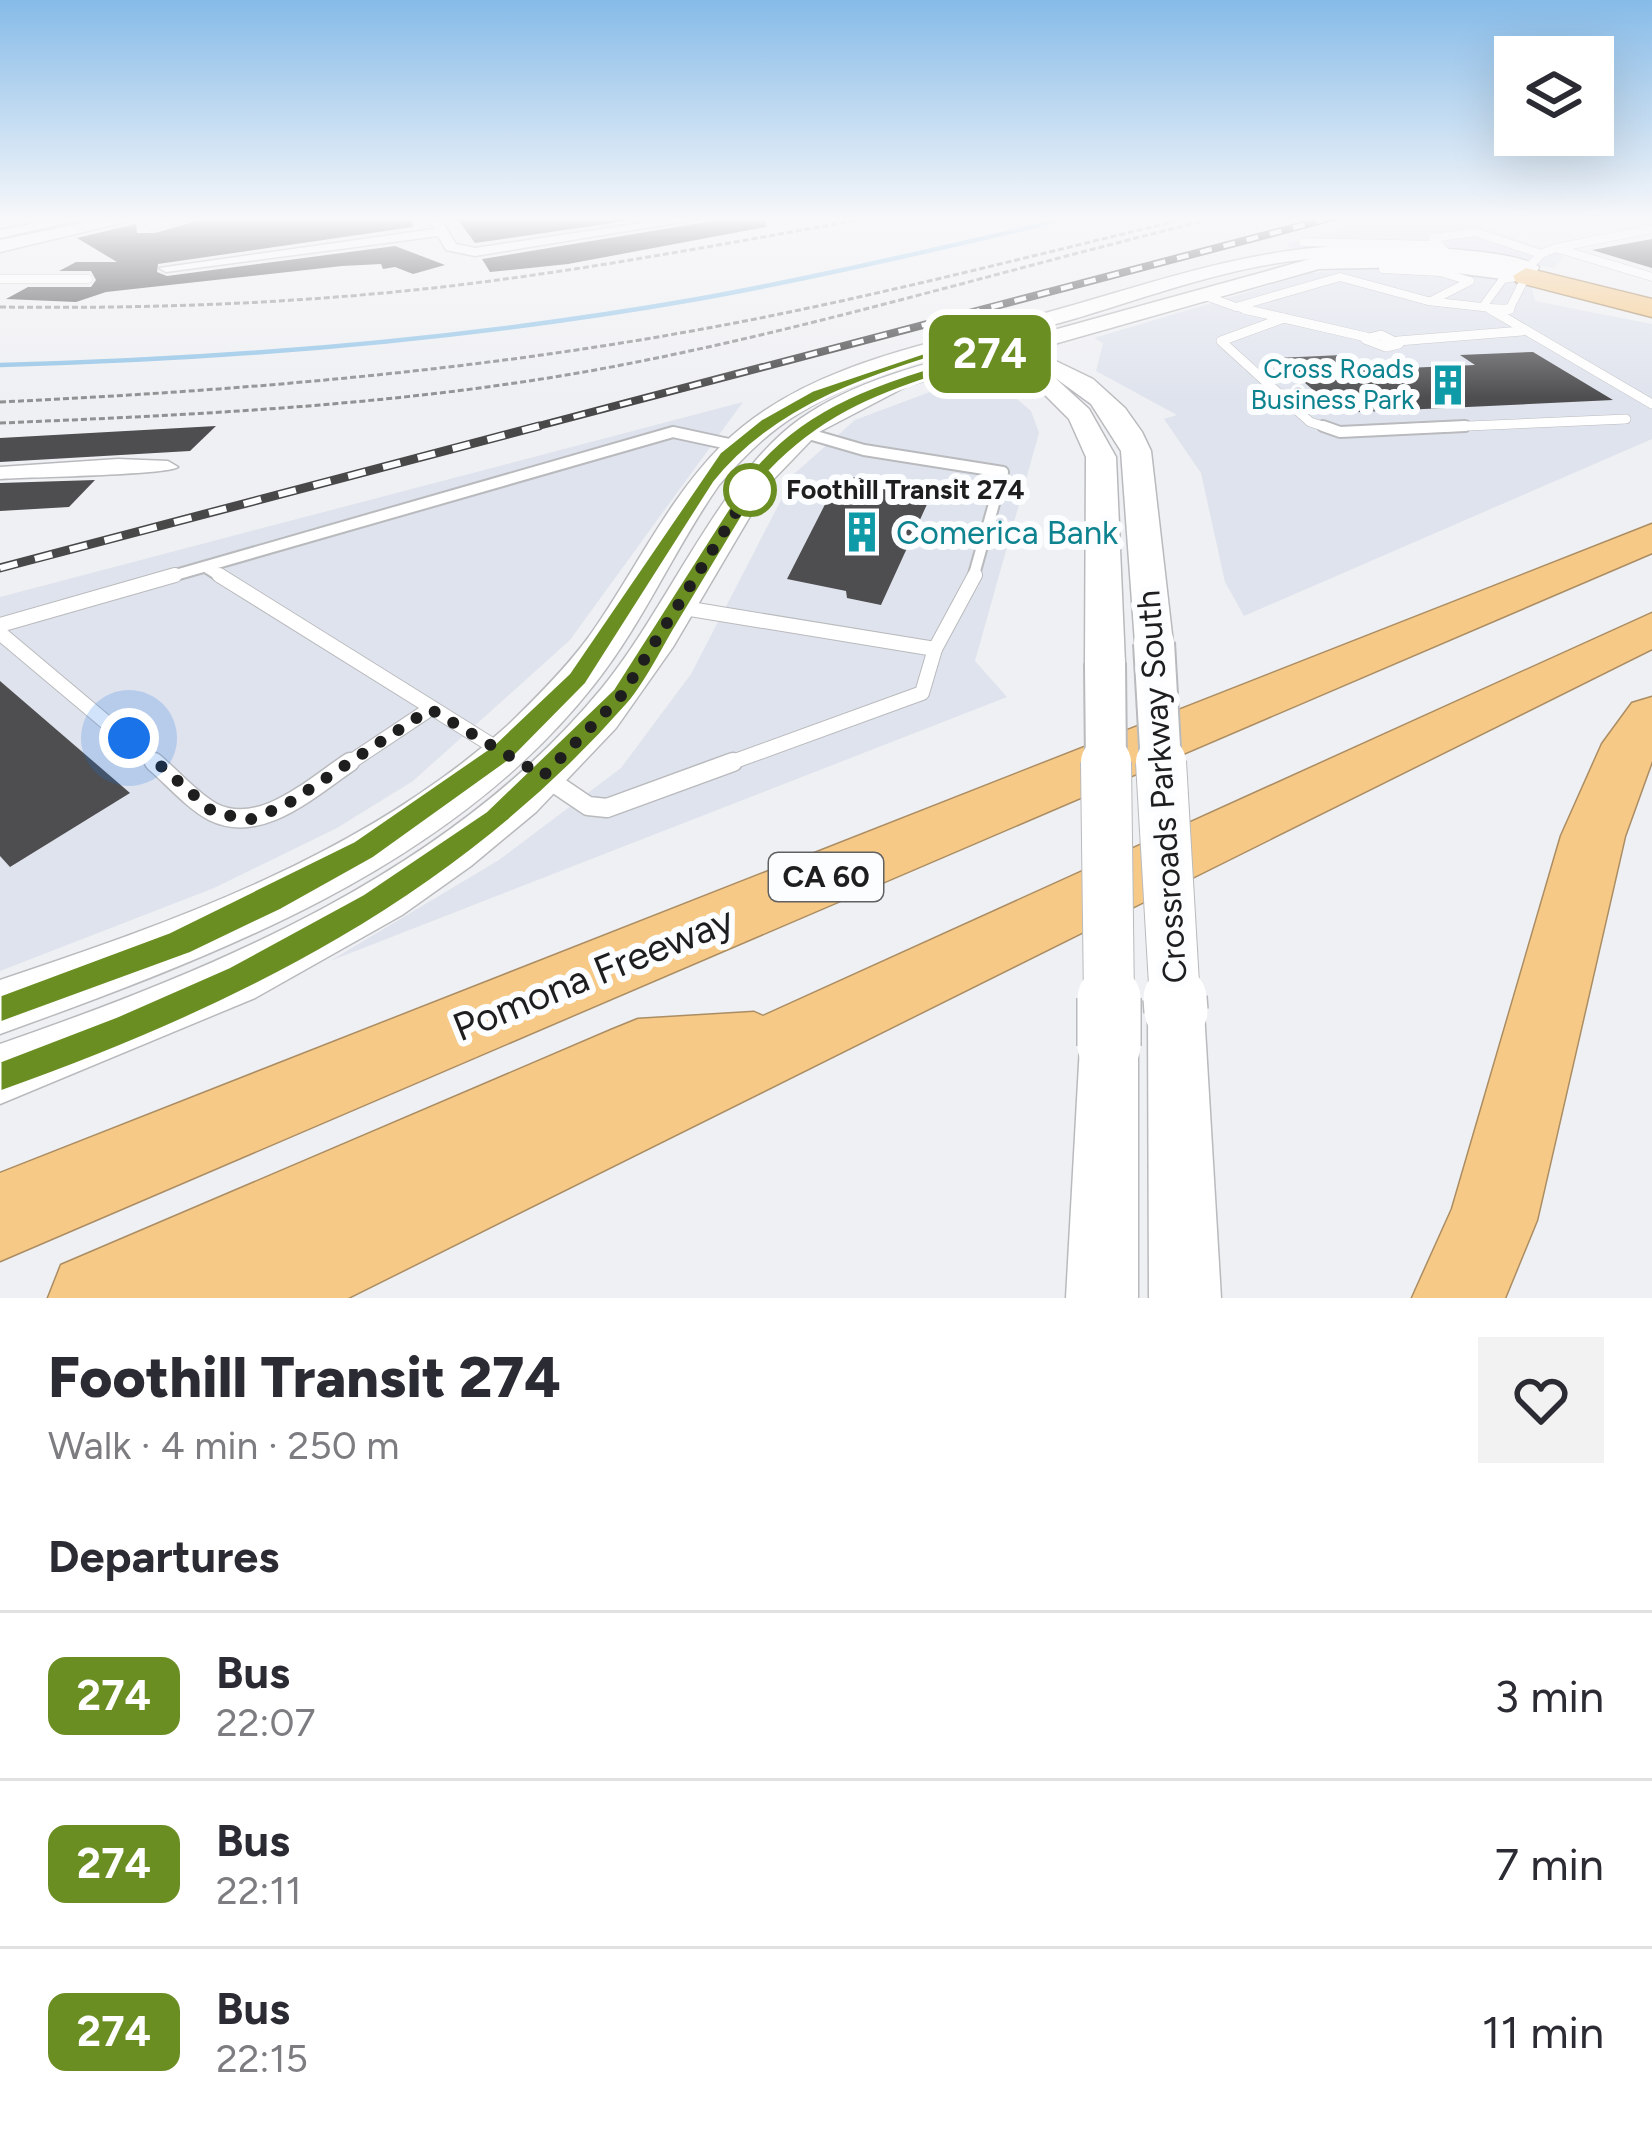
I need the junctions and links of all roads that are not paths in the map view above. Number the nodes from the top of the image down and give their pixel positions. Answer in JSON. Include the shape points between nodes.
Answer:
{"nodes":[{"id":1,"x":1200,"y":278,"type":"edge"},
{"id":2,"x":1255,"y":278,"type":"edge"},
{"id":3,"x":1459,"y":278,"type":"edge"},
{"id":4,"x":1506,"y":278,"type":"edge"},
{"id":5,"x":1526,"y":278,"type":"edge"},
{"id":6,"x":1565,"y":278,"type":"edge"},
{"id":7,"x":1574,"y":278,"type":"edge"},
{"id":8,"x":88,"y":279,"type":"dead end"},
{"id":9,"x":0,"y":280,"type":"edge"},
{"id":10,"x":1173,"y":284,"type":"junction"},
{"id":11,"x":1200,"y":294,"type":"junction"},
{"id":12,"x":1652,"y":299,"type":"edge"},
{"id":13,"x":1428,"y":302,"type":"junction"},
{"id":14,"x":1236,"y":307,"type":"junction"},
{"id":15,"x":1652,"y":308,"type":"edge"},
{"id":16,"x":1493,"y":311,"type":"junction"},
{"id":17,"x":1284,"y":318,"type":"junction"},
{"id":18,"x":1522,"y":331,"type":"junction"},
{"id":19,"x":992,"y":344,"type":"junction"},
{"id":20,"x":1652,"y":404,"type":"edge"},
{"id":21,"x":1626,"y":419,"type":"dead end"},
{"id":22,"x":787,"y":425,"type":"junction"},
{"id":23,"x":738,"y":446,"type":"junction"},
{"id":24,"x":168,"y":467,"type":"dead end"},
{"id":25,"x":0,"y":473,"type":"edge"},
{"id":26,"x":1652,"y":537,"type":"edge"},
{"id":27,"x":206,"y":567,"type":"junction"},
{"id":28,"x":678,"y":607,"type":"junction"},
{"id":29,"x":0,"y":629,"type":"edge"},
{"id":30,"x":1652,"y":629,"type":"edge"},
{"id":31,"x":935,"y":649,"type":"junction"},
{"id":32,"x":430,"y":709,"type":"junction"},
{"id":33,"x":1652,"y":717,"type":"edge"},
{"id":34,"x":523,"y":764,"type":"junction"},
{"id":35,"x":0,"y":1007,"type":"edge"},
{"id":36,"x":778,"y":1049,"type":"junction"},
{"id":37,"x":0,"y":1074,"type":"edge"},
{"id":38,"x":0,"y":1217,"type":"edge"},
{"id":39,"x":1481,"y":1272,"type":"edge"},
{"id":40,"x":94,"y":1298,"type":"edge"},
{"id":41,"x":249,"y":1298,"type":"edge"},
{"id":42,"x":1102,"y":1298,"type":"edge"},
{"id":43,"x":1185,"y":1298,"type":"edge"}],
"edges":[{"from":1,"to":10,"type":"street"},
{"from":2,"to":11,"type":"street"},
{"from":3,"to":13,"type":"lane","via":[[1470,281]]},
{"from":4,"to":16,"type":"lane","via":[[1484,305]]},
{"from":5,"to":16,"type":"lane","via":[[1510,310]]},
{"from":6,"to":15,"type":"highway"},
{"from":7,"to":12,"type":"highway"},
{"from":8,"to":9,"type":"lane"},
{"from":10,"to":11,"type":"street"},
{"from":10,"to":19,"type":"street"},
{"from":11,"to":14,"type":"lane"},
{"from":11,"to":19,"type":"street"},
{"from":13,"to":14,"type":"lane","via":[[1340,278]]},
{"from":13,"to":16,"type":"lane"},
{"from":14,"to":17,"type":"lane"},
{"from":16,"to":18,"type":"lane"},
{"from":17,"to":18,"type":"lane","via":[[1386,347]]},
{"from":17,"to":21,"type":"lane","via":[[1221,341],[1310,422],[1340,432]]},
{"from":18,"to":20,"type":"lane"},
{"from":19,"to":22,"type":"street"},
{"from":19,"to":42,"type":"street","name":"Crossroads Parkway South","bridge":true,"via":[[1071,403],[1101,458],[1109,1046]]},
{"from":19,"to":43,"type":"street","name":"Crossroads Parkway South","bridge":true,"via":[[1034,356],[1080,383],[1117,413],[1136,451],[1176,1011]]},
{"from":22,"to":23,"type":"street"},
{"from":22,"to":28,"type":"street"},
{"from":22,"to":31,"type":"lane","via":[[864,450],[1003,472],[979,567]]},
{"from":23,"to":27,"type":"lane","via":[[673,432]]},
{"from":23,"to":34,"type":"street","via":[[706,481],[599,650],[545,713]]},
{"from":24,"to":25,"type":"street"},
{"from":26,"to":38,"type":"highway","name":"Pomona Freeway","number":"CA 60"},
{"from":27,"to":29,"type":"lane"},
{"from":27,"to":32,"type":"lane"},
{"from":28,"to":31,"type":"lane"},
{"from":28,"to":34,"type":"street","via":[[622,695]]},
{"from":29,"to":32,"type":"lane","via":[[213,812],[249,820],[284,806]]},
{"from":30,"to":36,"type":"highway"},
{"from":31,"to":34,"type":"lane","via":[[922,693],[607,808],[588,806]]},
{"from":32,"to":34,"type":"lane"},
{"from":33,"to":39,"type":"highway","via":[[1623,759],[1593,836]]},
{"from":34,"to":35,"type":"street","via":[[178,944]]},
{"from":34,"to":37,"type":"street","via":[[450,852],[316,938],[121,1032]]},
{"from":36,"to":40,"type":"highway","via":[[638,1057]]},
{"from":36,"to":41,"type":"highway"}]}
